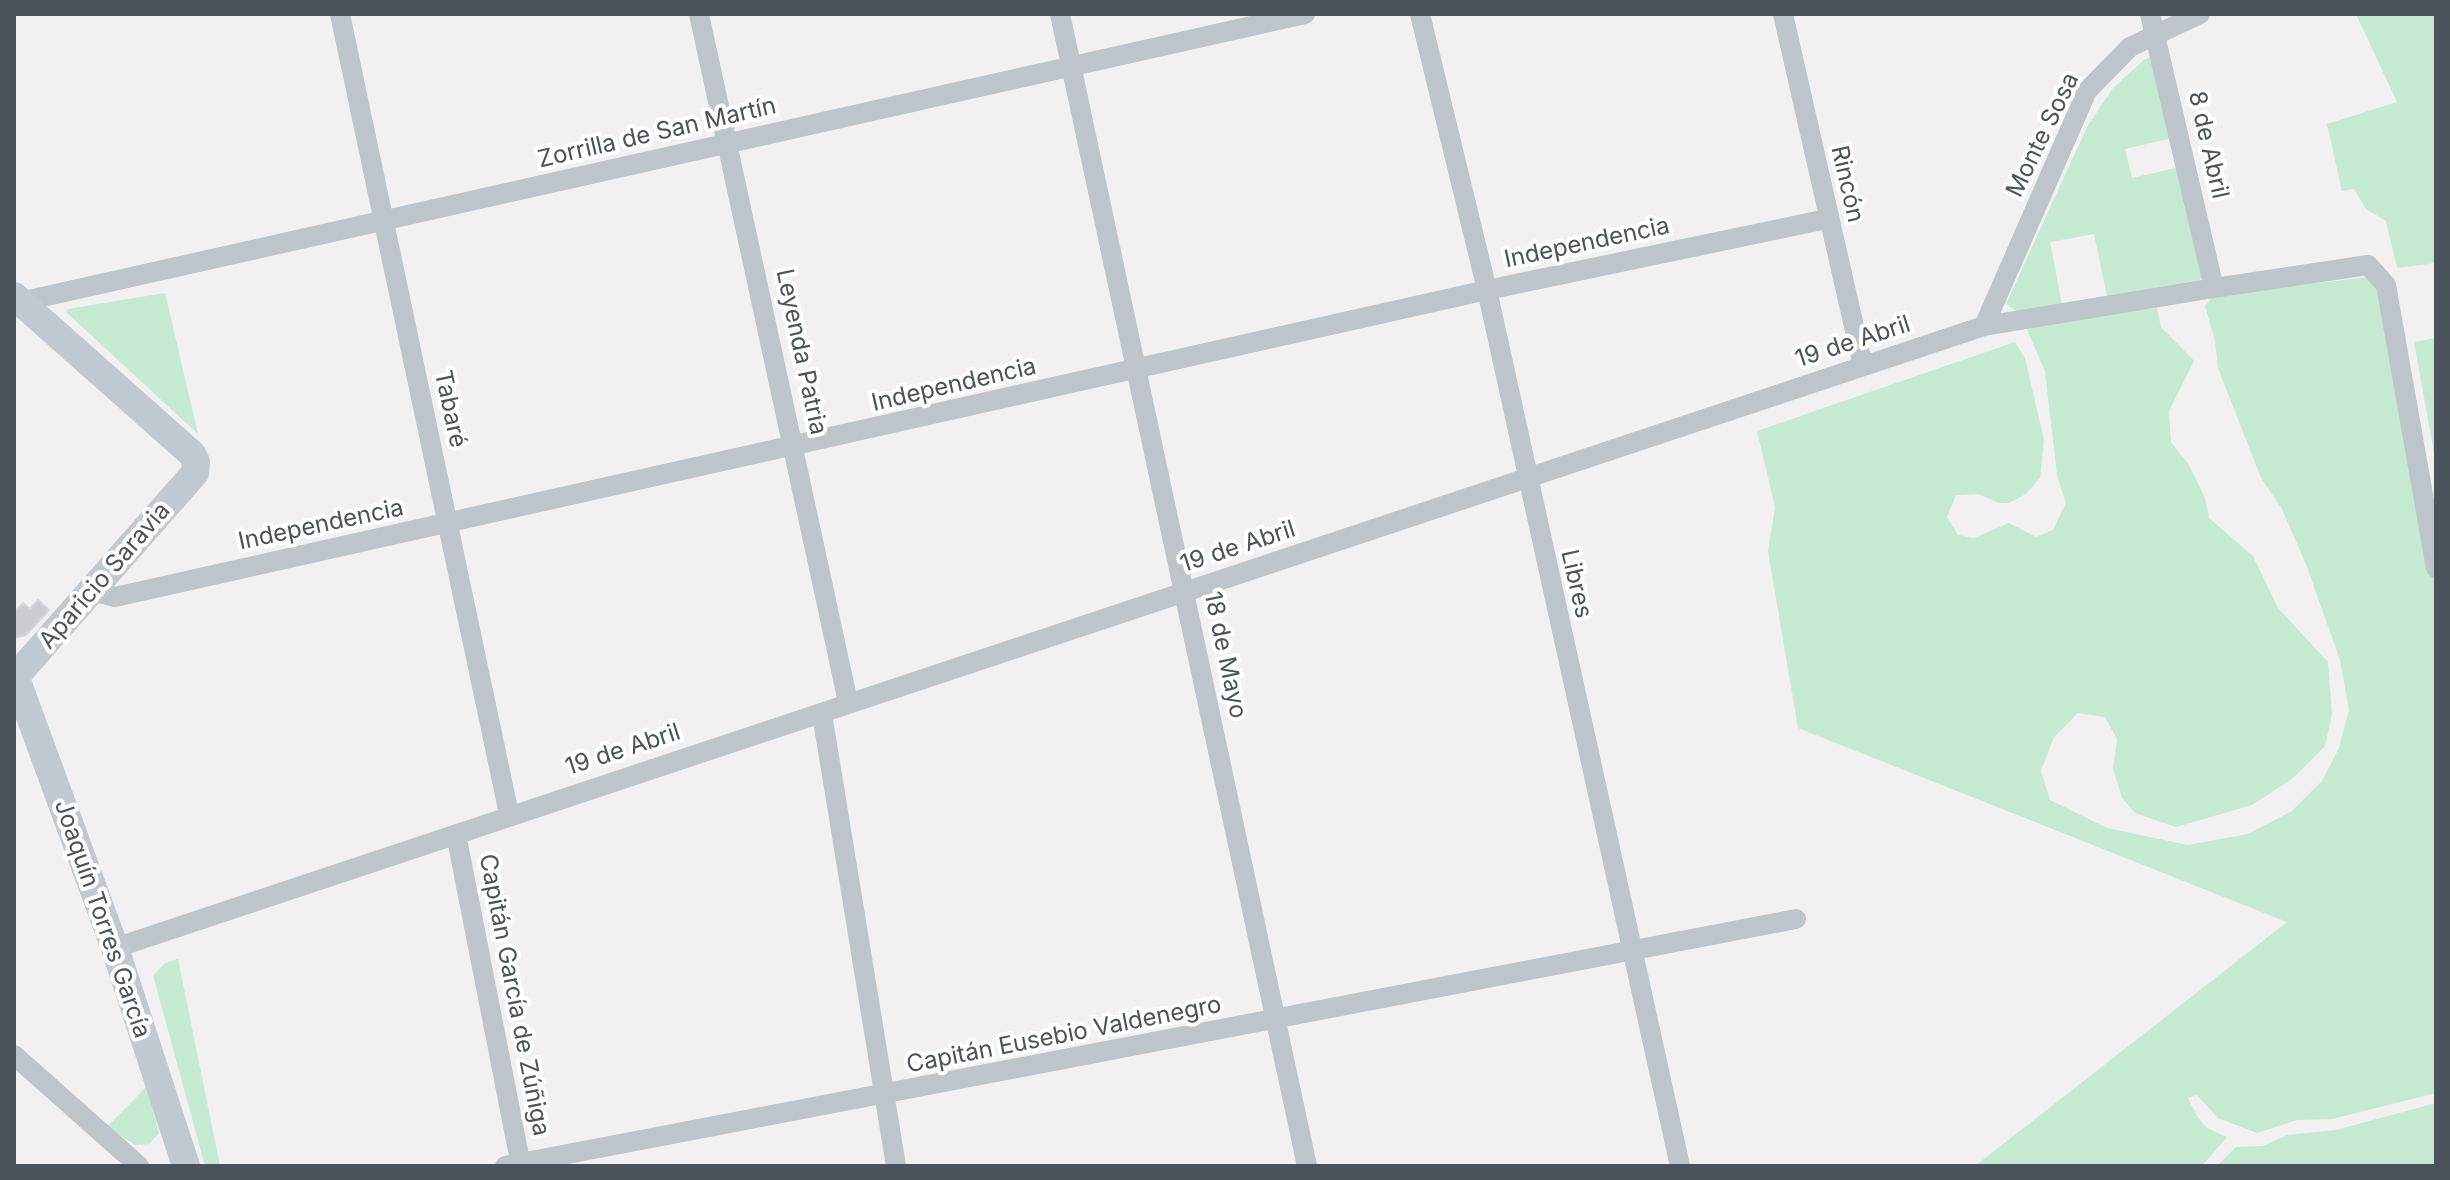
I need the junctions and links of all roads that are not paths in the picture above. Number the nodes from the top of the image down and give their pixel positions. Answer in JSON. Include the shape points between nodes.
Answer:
{"nodes":[{"id":1,"x":340,"y":14,"type":"edge"},
{"id":2,"x":699,"y":14,"type":"edge"},
{"id":3,"x":1060,"y":14,"type":"edge"},
{"id":4,"x":1305,"y":14,"type":"edge"},
{"id":5,"x":1420,"y":14,"type":"edge"},
{"id":6,"x":1783,"y":14,"type":"edge"},
{"id":7,"x":2200,"y":14,"type":"edge"},
{"id":8,"x":2153,"y":24,"type":"edge"},
{"id":9,"x":1071,"y":67,"type":"junction"},
{"id":10,"x":728,"y":144,"type":"junction"},
{"id":11,"x":1827,"y":219,"type":"junction"},
{"id":12,"x":385,"y":221,"type":"junction"},
{"id":13,"x":2214,"y":288,"type":"junction"},
{"id":14,"x":1487,"y":290,"type":"junction"},
{"id":15,"x":17,"y":299,"type":"edge"},
{"id":16,"x":1984,"y":326,"type":"junction"},
{"id":17,"x":1863,"y":366,"type":"junction"},
{"id":18,"x":1137,"y":370,"type":"junction"},
{"id":19,"x":795,"y":448,"type":"junction"},
{"id":20,"x":1526,"y":480,"type":"junction"},
{"id":21,"x":447,"y":524,"type":"junction"},
{"id":22,"x":2436,"y":568,"type":"edge"},
{"id":23,"x":93,"y":591,"type":"junction"},
{"id":24,"x":1185,"y":592,"type":"junction"},
{"id":25,"x":15,"y":676,"type":"edge"},
{"id":26,"x":848,"y":702,"type":"junction"},
{"id":27,"x":822,"y":714,"type":"junction"},
{"id":28,"x":509,"y":814,"type":"junction"},
{"id":29,"x":456,"y":834,"type":"junction"},
{"id":30,"x":1796,"y":919,"type":"dead end"},
{"id":31,"x":115,"y":948,"type":"junction"},
{"id":32,"x":1631,"y":952,"type":"junction"},
{"id":33,"x":1277,"y":1021,"type":"junction"},
{"id":34,"x":14,"y":1055,"type":"edge"},
{"id":35,"x":885,"y":1096,"type":"junction"},
{"id":36,"x":516,"y":1165,"type":"edge"},
{"id":37,"x":139,"y":1166,"type":"edge"},
{"id":38,"x":186,"y":1166,"type":"edge"},
{"id":39,"x":896,"y":1166,"type":"edge"},
{"id":40,"x":1307,"y":1166,"type":"edge"},
{"id":41,"x":1680,"y":1166,"type":"edge"}],
"edges":[{"from":1,"to":12,"type":"street","name":"Tabaré"},
{"from":2,"to":10,"type":"street","name":"Leyenda Patria"},
{"from":3,"to":9,"type":"street","name":"18 de Mayo"},
{"from":4,"to":9,"type":"street","name":"Zorrilla de San Martín"},
{"from":5,"to":14,"type":"street","name":"Libres"},
{"from":6,"to":11,"type":"street","name":"Rincón"},
{"from":7,"to":8,"type":"street","name":"Monte Sosa"},
{"from":8,"to":13,"type":"street","name":"8 de Abril"},
{"from":8,"to":16,"type":"street","name":"Monte Sosa","via":[[2087,91]]},
{"from":9,"to":10,"type":"street","name":"Zorrilla de San Martín"},
{"from":9,"to":18,"type":"street","name":"18 de Mayo"},
{"from":10,"to":12,"type":"street","name":"Zorrilla de San Martín"},
{"from":10,"to":19,"type":"street","name":"Leyenda Patria"},
{"from":11,"to":14,"type":"street","name":"Independencia"},
{"from":11,"to":17,"type":"street","name":"Rincón"},
{"from":12,"to":15,"type":"street","name":"Zorrilla de San Martín"},
{"from":12,"to":21,"type":"street","name":"Tabaré"},
{"from":13,"to":16,"type":"street","name":"19 de Abril"},
{"from":13,"to":22,"type":"street","name":"19 de Abril","via":[[2368,265],[2386,285]]},
{"from":14,"to":18,"type":"street","name":"Independencia"},
{"from":14,"to":20,"type":"street","name":"Libres"},
{"from":15,"to":23,"type":"street","name":"Aparicio Saravia","via":[[196,462],[195,473]]},
{"from":16,"to":17,"type":"street","name":"19 de Abril"},
{"from":17,"to":20,"type":"street","name":"19 de Abril"},
{"from":18,"to":19,"type":"street","name":"Independencia"},
{"from":18,"to":24,"type":"street","name":"18 de Mayo"},
{"from":19,"to":21,"type":"street","name":"Independencia"},
{"from":19,"to":26,"type":"street","name":"Leyenda Patria"},
{"from":20,"to":24,"type":"street","name":"19 de Abril"},
{"from":20,"to":32,"type":"street","name":"Libres"},
{"from":21,"to":23,"type":"street","name":"Independencia","via":[[115,597]]},
{"from":21,"to":28,"type":"street","name":"Tabaré"},
{"from":23,"to":25,"type":"street","name":"Aparicio Saravia"},
{"from":24,"to":26,"type":"street","name":"19 de Abril"},
{"from":24,"to":33,"type":"street","name":"18 de Mayo"},
{"from":25,"to":31,"type":"street","name":"Joaquín Torres García"},
{"from":26,"to":27,"type":"street","name":"19 de Abril"},
{"from":27,"to":28,"type":"street","name":"19 de Abril"},
{"from":27,"to":35,"type":"street"},
{"from":28,"to":29,"type":"street","name":"19 de Abril"},
{"from":29,"to":31,"type":"street","name":"19 de Abril"},
{"from":29,"to":36,"type":"street","name":"Capitán García de Zúñiga"},
{"from":30,"to":32,"type":"street","name":"Capitán Eusebio Valdenegro"},
{"from":31,"to":38,"type":"street","name":"Joaquín Torres García"},
{"from":32,"to":33,"type":"street","name":"Capitán Eusebio Valdenegro"},
{"from":32,"to":41,"type":"street","name":"Libres"},
{"from":33,"to":35,"type":"street","name":"Capitán Eusebio Valdenegro"},
{"from":33,"to":40,"type":"street","name":"18 de Mayo"},
{"from":34,"to":37,"type":"street"},
{"from":35,"to":36,"type":"street","name":"Capitán Eusebio Valdenegro"},
{"from":35,"to":39,"type":"street"}]}
